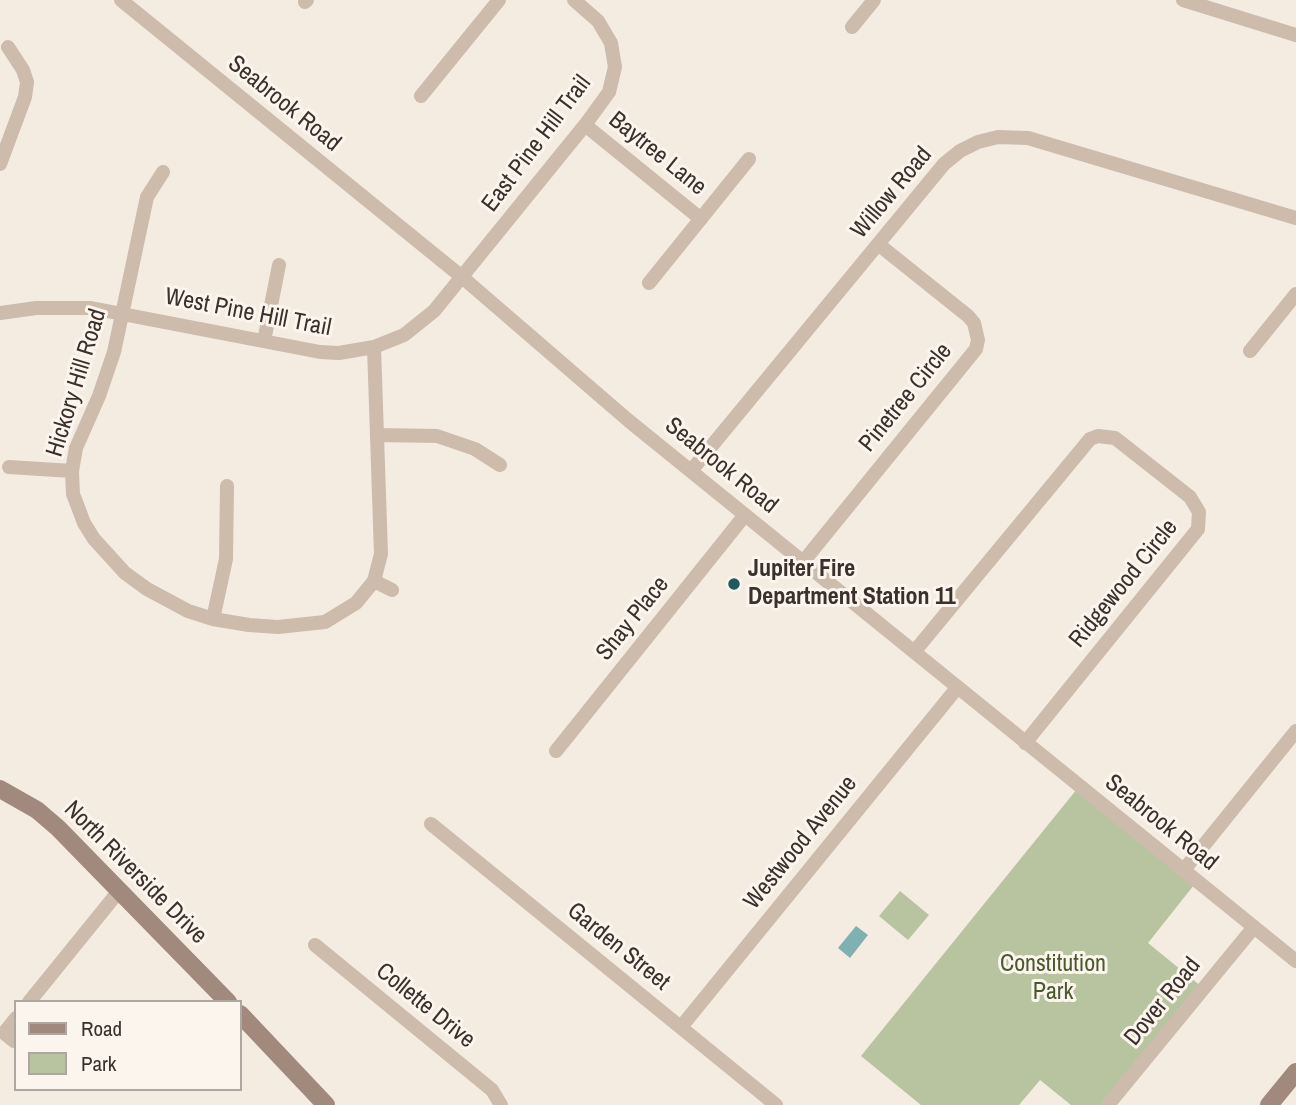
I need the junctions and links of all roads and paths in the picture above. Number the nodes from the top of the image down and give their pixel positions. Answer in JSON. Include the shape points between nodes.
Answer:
{"nodes":[{"id":1,"x":121,"y":0,"type":"edge"},
{"id":2,"x":499,"y":0,"type":"edge"},
{"id":3,"x":574,"y":0,"type":"edge"},
{"id":4,"x":874,"y":0,"type":"edge"},
{"id":5,"x":1183,"y":0,"type":"edge"},
{"id":6,"x":852,"y":27,"type":"dead end"},
{"id":7,"x":1296,"y":35,"type":"edge"},
{"id":8,"x":8,"y":47,"type":"dead end"},
{"id":9,"x":421,"y":96,"type":"dead end"},
{"id":10,"x":585,"y":125,"type":"junction"},
{"id":11,"x":749,"y":159,"type":"dead end"},
{"id":12,"x":0,"y":164,"type":"edge"},
{"id":13,"x":163,"y":172,"type":"dead end"},
{"id":14,"x":1296,"y":218,"type":"edge"},
{"id":15,"x":701,"y":219,"type":"junction"},
{"id":16,"x":878,"y":244,"type":"junction"},
{"id":17,"x":279,"y":265,"type":"dead end"},
{"id":18,"x":462,"y":277,"type":"junction"},
{"id":19,"x":649,"y":283,"type":"dead end"},
{"id":20,"x":1296,"y":294,"type":"edge"},
{"id":21,"x":124,"y":312,"type":"junction"},
{"id":22,"x":0,"y":313,"type":"edge"},
{"id":23,"x":264,"y":341,"type":"junction"},
{"id":24,"x":374,"y":347,"type":"junction"},
{"id":25,"x":1250,"y":351,"type":"dead end"},
{"id":26,"x":377,"y":435,"type":"junction"},
{"id":27,"x":500,"y":465,"type":"dead end"},
{"id":28,"x":9,"y":467,"type":"dead end"},
{"id":29,"x":72,"y":471,"type":"junction"},
{"id":30,"x":691,"y":471,"type":"junction"},
{"id":31,"x":227,"y":486,"type":"dead end"},
{"id":32,"x":745,"y":515,"type":"junction"},
{"id":33,"x":803,"y":562,"type":"junction"},
{"id":34,"x":374,"y":581,"type":"junction"},
{"id":35,"x":392,"y":590,"type":"dead end"},
{"id":36,"x":213,"y":619,"type":"junction"},
{"id":37,"x":914,"y":652,"type":"junction"},
{"id":38,"x":957,"y":688,"type":"junction"},
{"id":39,"x":1296,"y":731,"type":"edge"},
{"id":40,"x":1025,"y":743,"type":"junction"},
{"id":41,"x":556,"y":751,"type":"dead end"},
{"id":42,"x":0,"y":789,"type":"edge"},
{"id":43,"x":431,"y":824,"type":"dead end"},
{"id":44,"x":1183,"y":871,"type":"junction"},
{"id":45,"x":120,"y":891,"type":"junction"},
{"id":46,"x":1254,"y":927,"type":"junction"},
{"id":47,"x":314,"y":946,"type":"dead end"},
{"id":48,"x":1296,"y":961,"type":"edge"},
{"id":49,"x":31,"y":1000,"type":"edge"},
{"id":50,"x":226,"y":1000,"type":"edge"},
{"id":51,"x":242,"y":1016,"type":"edge"},
{"id":52,"x":14,"y":1020,"type":"edge"},
{"id":53,"x":681,"y":1027,"type":"junction"},
{"id":54,"x":14,"y":1041,"type":"edge"},
{"id":55,"x":1296,"y":1072,"type":"edge"},
{"id":56,"x":326,"y":1105,"type":"edge"},
{"id":57,"x":501,"y":1105,"type":"edge"},
{"id":58,"x":776,"y":1105,"type":"edge"},
{"id":59,"x":1108,"y":1105,"type":"edge"},
{"id":60,"x":1269,"y":1105,"type":"edge"}],
"edges":[{"from":1,"to":18,"type":"street","name":"Seabrook Road"},
{"from":2,"to":9,"type":"street"},
{"from":3,"to":10,"type":"street","name":"East Pine Hill Trail","via":[[603,27],[615,59],[609,92]]},
{"from":4,"to":6,"type":"street"},
{"from":5,"to":7,"type":"street"},
{"from":8,"to":12,"type":"street","via":[[27,82]]},
{"from":10,"to":15,"type":"street","name":"Baytree Lane"},
{"from":10,"to":18,"type":"street","name":"East Pine Hill Trail"},
{"from":11,"to":15,"type":"street"},
{"from":13,"to":21,"type":"street","name":"Hickory Hill Road","via":[[147,197]]},
{"from":14,"to":16,"type":"street","name":"Willow Road","via":[[1038,140],[1008,136],[978,142],[951,158]]},
{"from":15,"to":19,"type":"street"},
{"from":16,"to":30,"type":"street","name":"Willow Road"},
{"from":16,"to":33,"type":"street","name":"Pinetree Circle","via":[[968,316],[974,323],[976,349]]},
{"from":17,"to":23,"type":"street"},
{"from":18,"to":24,"type":"street","name":"West Pine Hill Trail","via":[[420,324]]},
{"from":18,"to":30,"type":"street","name":"Seabrook Road"},
{"from":20,"to":25,"type":"street"},
{"from":21,"to":22,"type":"street","name":"West Pine Hill Trail","via":[[69,306]]},
{"from":21,"to":23,"type":"street","name":"West Pine Hill Trail"},
{"from":21,"to":29,"type":"street","name":"Hickory Hill Road"},
{"from":23,"to":24,"type":"street","name":"West Pine Hill Trail","via":[[329,352]]},
{"from":24,"to":26,"type":"street"},
{"from":26,"to":27,"type":"street","via":[[437,436],[475,449]]},
{"from":26,"to":34,"type":"street","via":[[381,554]]},
{"from":28,"to":29,"type":"street"},
{"from":29,"to":36,"type":"street","name":"Hickory Hill Road","via":[[79,514],[112,560],[163,599]]},
{"from":30,"to":32,"type":"street","name":"Seabrook Road"},
{"from":31,"to":36,"type":"street","via":[[226,559]]},
{"from":32,"to":33,"type":"street","name":"Seabrook Road"},
{"from":32,"to":41,"type":"street","name":"Shay Place"},
{"from":33,"to":37,"type":"street","name":"Seabrook Road"},
{"from":34,"to":35,"type":"street"},
{"from":34,"to":36,"type":"street","name":"Hickory Hill Road","via":[[349,609],[325,622],[278,627]]},
{"from":37,"to":38,"type":"street","name":"Seabrook Road"},
{"from":37,"to":40,"type":"street","name":"Ridgewood Circle","via":[[1090,439],[1115,438],[1190,497],[1199,512],[1198,530]]},
{"from":38,"to":40,"type":"street","name":"Seabrook Road"},
{"from":38,"to":53,"type":"street","name":"Westwood Avenue"},
{"from":39,"to":44,"type":"street"},
{"from":40,"to":44,"type":"street","name":"Seabrook Road"},
{"from":42,"to":45,"type":"street","name":"North Riverside Drive","via":[[45,817]]},
{"from":43,"to":53,"type":"street","name":"Garden Street"},
{"from":44,"to":46,"type":"street","name":"Seabrook Road"},
{"from":45,"to":49,"type":"street"},
{"from":45,"to":50,"type":"street","name":"North Riverside Drive"},
{"from":46,"to":48,"type":"street","name":"Seabrook Road"},
{"from":46,"to":59,"type":"street","name":"Dover Road"},
{"from":47,"to":57,"type":"street","name":"Collette Drive","via":[[492,1090]]},
{"from":51,"to":56,"type":"street"},
{"from":52,"to":54,"type":"street","via":[[4,1033]]},
{"from":53,"to":58,"type":"street","name":"Garden Street"},
{"from":55,"to":60,"type":"street"}]}
